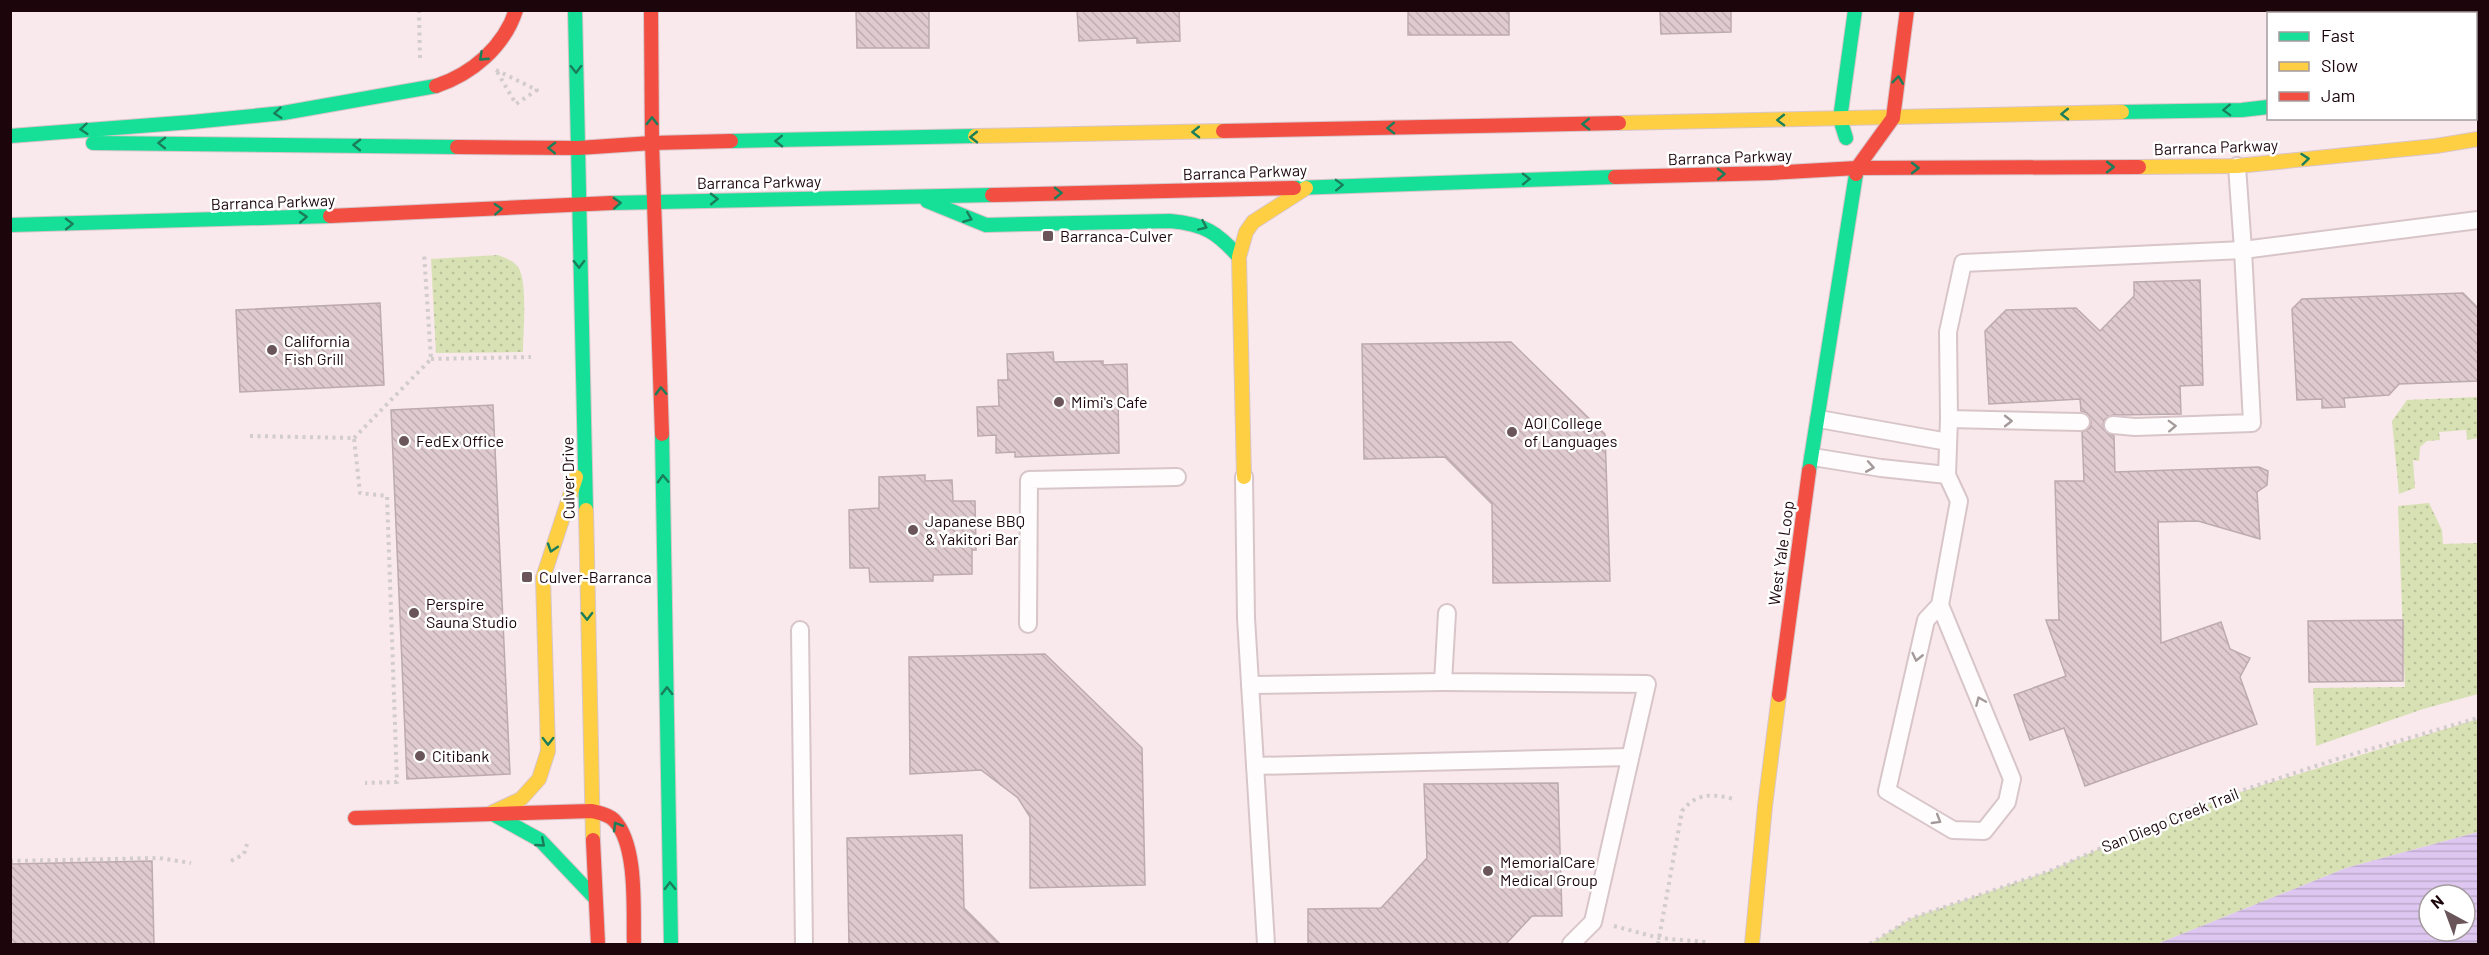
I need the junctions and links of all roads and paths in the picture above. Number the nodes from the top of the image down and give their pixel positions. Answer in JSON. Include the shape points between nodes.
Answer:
{"nodes":[{"id":1,"x":419,"y":10,"type":"edge"},
{"id":2,"x":516,"y":10,"type":"edge"},
{"id":3,"x":575,"y":10,"type":"edge"},
{"id":4,"x":651,"y":10,"type":"edge"},
{"id":5,"x":1855,"y":10,"type":"edge"},
{"id":6,"x":1907,"y":10,"type":"edge"},
{"id":7,"x":420,"y":62,"type":"dead end"},
{"id":8,"x":516,"y":104,"type":"joint"},
{"id":9,"x":2267,"y":107,"type":"edge"},
{"id":10,"x":1893,"y":118,"type":"junction"},
{"id":11,"x":1840,"y":119,"type":"junction"},
{"id":12,"x":10,"y":136,"type":"edge"},
{"id":13,"x":2478,"y":139,"type":"edge"},
{"id":14,"x":10,"y":142,"type":"edge"},
{"id":15,"x":652,"y":143,"type":"junction"},
{"id":16,"x":578,"y":148,"type":"junction"},
{"id":17,"x":2237,"y":166,"type":"junction"},
{"id":18,"x":1857,"y":168,"type":"junction"},
{"id":19,"x":1307,"y":187,"type":"junction"},
{"id":20,"x":914,"y":196,"type":"junction"},
{"id":21,"x":656,"y":201,"type":"junction"},
{"id":22,"x":578,"y":205,"type":"junction"},
{"id":23,"x":2478,"y":220,"type":"edge"},
{"id":24,"x":10,"y":225,"type":"edge"},
{"id":25,"x":2243,"y":250,"type":"junction"},
{"id":26,"x":424,"y":253,"type":"dead end"},
{"id":27,"x":1239,"y":257,"type":"junction"},
{"id":28,"x":531,"y":357,"type":"dead end"},
{"id":29,"x":431,"y":359,"type":"junction"},
{"id":30,"x":1819,"y":419,"type":"junction"},
{"id":31,"x":1949,"y":419,"type":"junction"},
{"id":32,"x":2081,"y":422,"type":"dead end"},
{"id":33,"x":2114,"y":424,"type":"dead end"},
{"id":34,"x":250,"y":436,"type":"dead end"},
{"id":35,"x":354,"y":438,"type":"junction"},
{"id":36,"x":1948,"y":442,"type":"junction"},
{"id":37,"x":584,"y":452,"type":"junction"},
{"id":38,"x":1813,"y":457,"type":"junction"},
{"id":39,"x":1947,"y":475,"type":"junction"},
{"id":40,"x":1177,"y":477,"type":"dead end"},
{"id":41,"x":1244,"y":477,"type":"joint"},
{"id":42,"x":1940,"y":605,"type":"junction"},
{"id":43,"x":1447,"y":613,"type":"dead end"},
{"id":44,"x":1028,"y":624,"type":"dead end"},
{"id":45,"x":800,"y":630,"type":"dead end"},
{"id":46,"x":1443,"y":682,"type":"junction"},
{"id":47,"x":1250,"y":685,"type":"junction"},
{"id":48,"x":2478,"y":718,"type":"edge"},
{"id":49,"x":1630,"y":757,"type":"junction"},
{"id":50,"x":1255,"y":766,"type":"junction"},
{"id":51,"x":365,"y":783,"type":"dead end"},
{"id":52,"x":1765,"y":806,"type":"junction"},
{"id":53,"x":592,"y":811,"type":"junction"},
{"id":54,"x":491,"y":813,"type":"junction"},
{"id":55,"x":355,"y":818,"type":"dead end"},
{"id":56,"x":247,"y":844,"type":"dead end"},
{"id":57,"x":10,"y":861,"type":"edge"},
{"id":58,"x":231,"y":861,"type":"dead end"},
{"id":59,"x":191,"y":863,"type":"dead end"},
{"id":60,"x":595,"y":898,"type":"junction"},
{"id":61,"x":1625,"y":927,"type":"dead end"},
{"id":62,"x":1659,"y":938,"type":"junction"},
{"id":63,"x":1706,"y":942,"type":"dead end"},
{"id":64,"x":598,"y":945,"type":"edge"},
{"id":65,"x":634,"y":945,"type":"edge"},
{"id":66,"x":671,"y":945,"type":"edge"},
{"id":67,"x":804,"y":945,"type":"edge"},
{"id":68,"x":1266,"y":945,"type":"edge"},
{"id":69,"x":1571,"y":945,"type":"edge"},
{"id":70,"x":1658,"y":945,"type":"edge"},
{"id":71,"x":1752,"y":945,"type":"edge"},
{"id":72,"x":1870,"y":945,"type":"edge"}],
"edges":[{"from":1,"to":7,"type":"path"},
{"from":2,"to":12,"type":"main road","one_way":true,"via":[[513,23],[484,58],[456,78],[428,87],[310,111]]},
{"from":3,"to":16,"type":"main road","name":"Culver Drive","one_way":true},
{"from":15,"to":4,"type":"main road","one_way":true},
{"from":5,"to":11,"type":"main road"},
{"from":10,"to":6,"type":"main road","name":"West Yale Loop","one_way":true},
{"from":8,"to":8,"type":"path","via":[[506,87],[496,70],[537,90]]},
{"from":9,"to":10,"type":"main road","one_way":true},
{"from":10,"to":11,"type":"main road"},
{"from":10,"to":18,"type":"main road","name":"West Yale Loop"},
{"from":11,"to":15,"type":"main road","one_way":true},
{"from":11,"to":18,"type":"main road"},
{"from":17,"to":13,"type":"main road","name":"Barranca Parkway","one_way":true},
{"from":16,"to":14,"type":"main road","one_way":true},
{"from":15,"to":16,"type":"main road"},
{"from":15,"to":21,"type":"main road"},
{"from":16,"to":22,"type":"main road","name":"Culver Drive"},
{"from":18,"to":17,"type":"main road","name":"Barranca Parkway","one_way":true},
{"from":17,"to":25,"type":"lane"},
{"from":19,"to":18,"type":"main road","name":"Barranca Parkway","one_way":true},
{"from":18,"to":30,"type":"main road","name":"West Yale Loop"},
{"from":20,"to":19,"type":"main road","name":"Barranca Parkway","one_way":true},
{"from":19,"to":27,"type":"main road","via":[[1253,222]]},
{"from":21,"to":20,"type":"main road","name":"Barranca Parkway","one_way":true},
{"from":20,"to":27,"type":"main road","one_way":true,"via":[[986,225],[1194,222],[1219,234]]},
{"from":22,"to":21,"type":"main road","name":"Barranca Parkway","one_way":true},
{"from":66,"to":21,"type":"main road","one_way":true},
{"from":24,"to":22,"type":"main road","name":"Barranca Parkway","one_way":true,"via":[[244,220]]},
{"from":22,"to":37,"type":"main road","name":"Culver Drive","one_way":true},
{"from":23,"to":25,"type":"lane"},
{"from":25,"to":31,"type":"lane","via":[[1963,262],[1948,332]]},
{"from":33,"to":25,"type":"lane","one_way":true,"via":[[2134,427],[2252,423]]},
{"from":26,"to":29,"type":"path"},
{"from":27,"to":41,"type":"main road"},
{"from":28,"to":29,"type":"path"},
{"from":29,"to":35,"type":"path"},
{"from":30,"to":36,"type":"lane"},
{"from":30,"to":38,"type":"main road","name":"West Yale Loop"},
{"from":31,"to":32,"type":"lane","one_way":true},
{"from":31,"to":36,"type":"lane"},
{"from":34,"to":35,"type":"path"},
{"from":35,"to":51,"type":"path","via":[[360,493],[387,496],[393,627],[397,782]]},
{"from":36,"to":39,"type":"lane"},
{"from":37,"to":53,"type":"main road","name":"Culver Drive","one_way":true},
{"from":37,"to":54,"type":"main road","one_way":true,"via":[[543,578],[548,751],[539,779],[527,793],[518,802]]},
{"from":38,"to":39,"type":"lane","one_way":true},
{"from":38,"to":52,"type":"main road","name":"West Yale Loop"},
{"from":39,"to":42,"type":"lane","via":[[1959,501]]},
{"from":40,"to":44,"type":"lane","via":[[1029,480]]},
{"from":41,"to":47,"type":"lane"},
{"from":42,"to":42,"type":"lane","one_way":true,"via":[[1926,620],[1887,791],[1953,830],[1984,831],[2007,802],[2012,779]]},
{"from":43,"to":46,"type":"lane"},
{"from":45,"to":67,"type":"lane"},
{"from":46,"to":47,"type":"lane"},
{"from":46,"to":49,"type":"lane","via":[[1647,684]]},
{"from":47,"to":50,"type":"lane"},
{"from":48,"to":72,"type":"path","name":"San Diego Creek Trail","via":[[2198,805],[2047,872],[1912,918]]},
{"from":49,"to":50,"type":"lane"},
{"from":49,"to":69,"type":"lane","via":[[1593,922]]},
{"from":50,"to":68,"type":"lane"},
{"from":52,"to":62,"type":"path","via":[[1716,795],[1689,802],[1682,811]]},
{"from":52,"to":71,"type":"main road","name":"West Yale Loop"},
{"from":53,"to":54,"type":"main road"},
{"from":53,"to":60,"type":"main road","name":"Culver Drive"},
{"from":65,"to":53,"type":"main road","one_way":true,"via":[[630,851],[614,819]]},
{"from":54,"to":55,"type":"main road"},
{"from":54,"to":60,"type":"main road","one_way":true,"via":[[540,840]]},
{"from":56,"to":58,"type":"path","via":[[244,854]]},
{"from":57,"to":59,"type":"path","via":[[159,858]]},
{"from":60,"to":64,"type":"main road","name":"Culver Drive"},
{"from":61,"to":62,"type":"path"},
{"from":62,"to":63,"type":"path"},
{"from":62,"to":70,"type":"path"}]}
